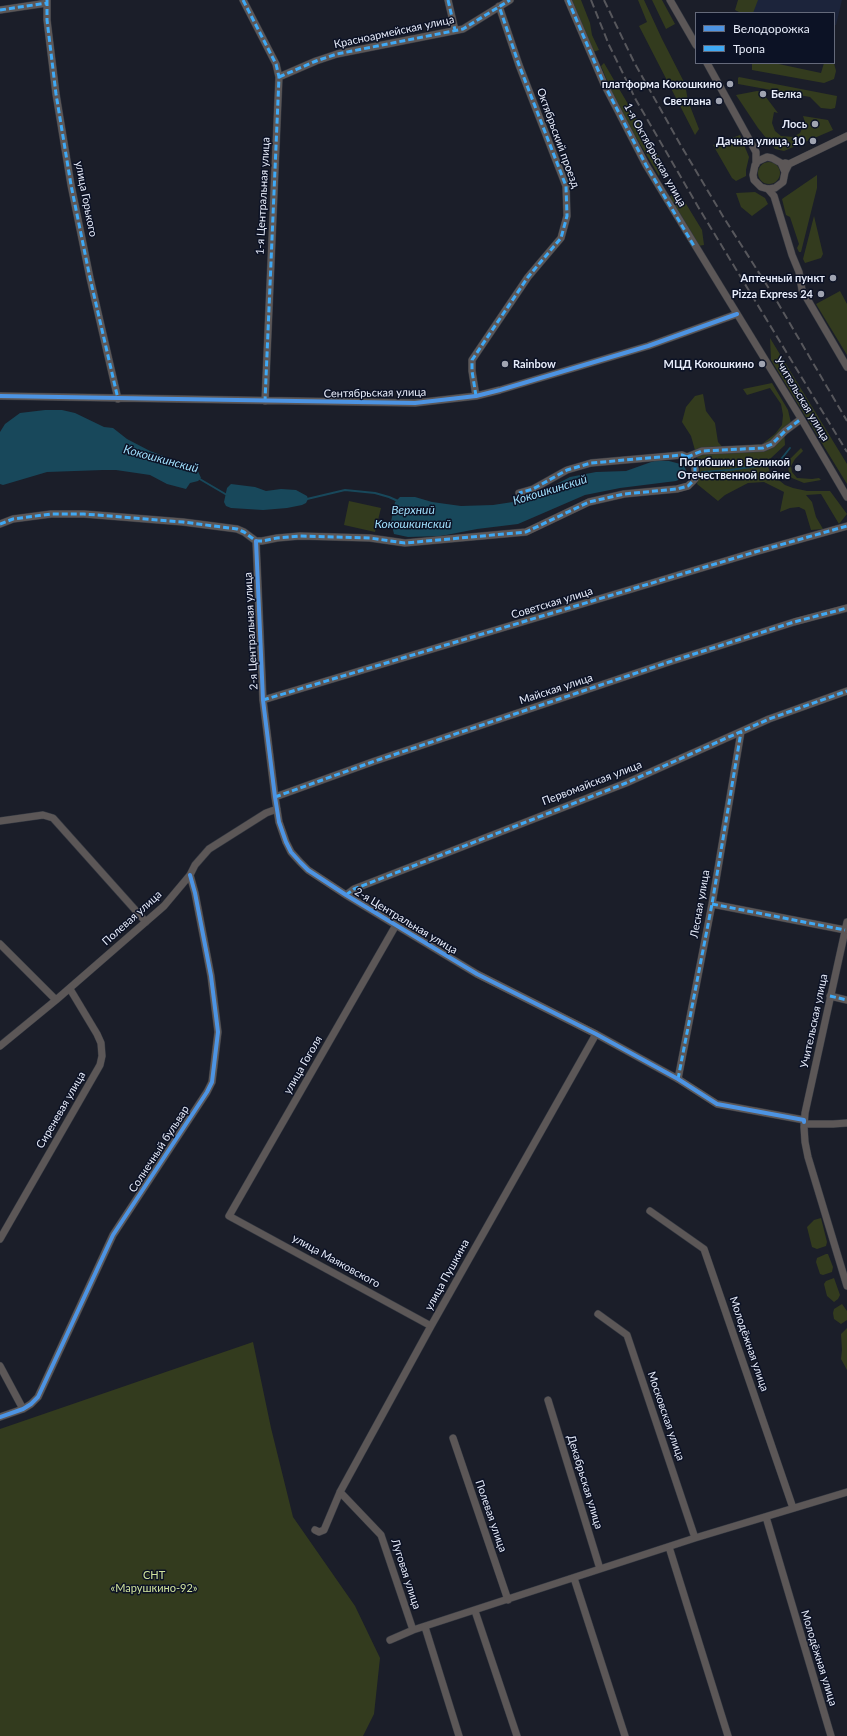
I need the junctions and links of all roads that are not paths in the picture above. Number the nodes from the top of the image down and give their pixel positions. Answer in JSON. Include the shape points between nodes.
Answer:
{"nodes":[{"id":1,"x":243,"y":0,"type":"edge"},
{"id":2,"x":448,"y":0,"type":"edge"},
{"id":3,"x":510,"y":0,"type":"edge"},
{"id":4,"x":568,"y":0,"type":"edge"},
{"id":5,"x":670,"y":0,"type":"edge"},
{"id":6,"x":47,"y":1,"type":"edge"},
{"id":7,"x":499,"y":6,"type":"junction"},
{"id":8,"x":0,"y":10,"type":"edge"},
{"id":9,"x":455,"y":30,"type":"junction"},
{"id":10,"x":695,"y":43,"type":"edge"},
{"id":11,"x":708,"y":64,"type":"edge"},
{"id":12,"x":279,"y":76,"type":"junction"},
{"id":13,"x":847,"y":136,"type":"edge"},
{"id":14,"x":756,"y":152,"type":"junction"},
{"id":15,"x":765,"y":158,"type":"junction"},
{"id":16,"x":781,"y":163,"type":"junction"},
{"id":17,"x":756,"y":164,"type":"junction"},
{"id":18,"x":789,"y":164,"type":"junction"},
{"id":19,"x":785,"y":172,"type":"junction"},
{"id":20,"x":776,"y":187,"type":"junction"},
{"id":21,"x":768,"y":189,"type":"junction"},
{"id":22,"x":774,"y":196,"type":"junction"},
{"id":23,"x":737,"y":314,"type":"junction"},
{"id":24,"x":847,"y":367,"type":"edge"},
{"id":25,"x":0,"y":396,"type":"edge"},
{"id":26,"x":476,"y":396,"type":"junction"},
{"id":27,"x":118,"y":399,"type":"junction"},
{"id":28,"x":265,"y":401,"type":"junction"},
{"id":29,"x":802,"y":419,"type":"junction"},
{"id":30,"x":689,"y":458,"type":"junction"},
{"id":31,"x":519,"y":493,"type":"dead end"},
{"id":32,"x":847,"y":497,"type":"edge"},
{"id":33,"x":0,"y":524,"type":"edge"},
{"id":34,"x":847,"y":526,"type":"edge"},
{"id":35,"x":256,"y":540,"type":"junction"},
{"id":36,"x":847,"y":608,"type":"edge"},
{"id":37,"x":847,"y":692,"type":"edge"},
{"id":38,"x":263,"y":700,"type":"junction"},
{"id":39,"x":741,"y":732,"type":"junction"},
{"id":40,"x":275,"y":797,"type":"junction"},
{"id":41,"x":277,"y":809,"type":"junction"},
{"id":42,"x":0,"y":820,"type":"edge"},
{"id":43,"x":190,"y":876,"type":"junction"},
{"id":44,"x":346,"y":895,"type":"junction"},
{"id":45,"x":712,"y":904,"type":"junction"},
{"id":46,"x":146,"y":922,"type":"junction"},
{"id":47,"x":847,"y":922,"type":"edge"},
{"id":48,"x":396,"y":925,"type":"junction"},
{"id":49,"x":845,"y":930,"type":"junction"},
{"id":50,"x":0,"y":944,"type":"edge"},
{"id":51,"x":70,"y":989,"type":"junction"},
{"id":52,"x":830,"y":996,"type":"junction"},
{"id":53,"x":56,"y":1000,"type":"junction"},
{"id":54,"x":847,"y":1000,"type":"edge"},
{"id":55,"x":596,"y":1034,"type":"junction"},
{"id":56,"x":0,"y":1046,"type":"edge"},
{"id":57,"x":678,"y":1079,"type":"junction"},
{"id":58,"x":804,"y":1122,"type":"junction"},
{"id":59,"x":847,"y":1123,"type":"edge"},
{"id":60,"x":650,"y":1211,"type":"dead end"},
{"id":61,"x":229,"y":1216,"type":"joint"},
{"id":62,"x":0,"y":1239,"type":"edge"},
{"id":63,"x":847,"y":1286,"type":"edge"},
{"id":64,"x":598,"y":1314,"type":"dead end"},
{"id":65,"x":431,"y":1326,"type":"junction"},
{"id":66,"x":0,"y":1366,"type":"edge"},
{"id":67,"x":548,"y":1400,"type":"dead end"},
{"id":68,"x":23,"y":1409,"type":"junction"},
{"id":69,"x":0,"y":1417,"type":"edge"},
{"id":70,"x":453,"y":1438,"type":"dead end"},
{"id":71,"x":340,"y":1492,"type":"junction"},
{"id":72,"x":847,"y":1492,"type":"edge"},
{"id":73,"x":793,"y":1508,"type":"junction"},
{"id":74,"x":766,"y":1517,"type":"junction"},
{"id":75,"x":315,"y":1530,"type":"dead end"},
{"id":76,"x":695,"y":1538,"type":"junction"},
{"id":77,"x":669,"y":1547,"type":"junction"},
{"id":78,"x":600,"y":1569,"type":"junction"},
{"id":79,"x":574,"y":1578,"type":"junction"},
{"id":80,"x":508,"y":1600,"type":"junction"},
{"id":81,"x":475,"y":1611,"type":"junction"},
{"id":82,"x":425,"y":1627,"type":"junction"},
{"id":83,"x":413,"y":1630,"type":"junction"},
{"id":84,"x":390,"y":1640,"type":"dead end"},
{"id":85,"x":459,"y":1736,"type":"edge"},
{"id":86,"x":517,"y":1736,"type":"edge"},
{"id":87,"x":625,"y":1736,"type":"edge"},
{"id":88,"x":728,"y":1736,"type":"edge"},
{"id":89,"x":831,"y":1736,"type":"edge"}],
"edges":[{"from":1,"to":12,"type":"street","name":"1-я Центральная улица","via":[[276,64]]},
{"from":2,"to":9,"type":"street"},
{"from":3,"to":7,"type":"street","name":"Красноармейская улица"},
{"from":4,"to":23,"type":"street","name":"1-я Октябрьская улица","via":[[592,60],[639,152]]},
{"from":5,"to":10,"type":"street"},
{"from":6,"to":8,"type":"street"},
{"from":6,"to":27,"type":"street","name":"улица Горького","via":[[56,94],[71,185]]},
{"from":7,"to":9,"type":"street","name":"Красноармейская улица","via":[[468,26]]},
{"from":7,"to":26,"type":"street","name":"Октябрьский проезд","via":[[566,186],[567,216],[561,238],[528,276],[472,360]]},
{"from":9,"to":12,"type":"street","name":"Красноармейская улица","via":[[337,54]]},
{"from":11,"to":14,"type":"street"},
{"from":12,"to":28,"type":"street","name":"1-я Центральная улица"},
{"from":13,"to":18,"type":"street"},
{"from":14,"to":15,"type":"street"},
{"from":14,"to":17,"type":"street"},
{"from":15,"to":16,"type":"street","via":[[772,158]]},
{"from":15,"to":17,"type":"street"},
{"from":16,"to":18,"type":"street"},
{"from":16,"to":19,"type":"street"},
{"from":17,"to":21,"type":"street","via":[[753,170],[754,180],[761,187]]},
{"from":18,"to":19,"type":"street"},
{"from":19,"to":20,"type":"street","via":[[783,182]]},
{"from":20,"to":21,"type":"street"},
{"from":20,"to":22,"type":"street"},
{"from":21,"to":22,"type":"street"},
{"from":22,"to":24,"type":"street","via":[[799,272],[802,290]]},
{"from":23,"to":26,"type":"street","name":"Сентябрьская улица","via":[[627,352]]},
{"from":23,"to":29,"type":"street","name":"Учительская улица"},
{"from":25,"to":27,"type":"street","name":"Сентябрьская улица"},
{"from":26,"to":28,"type":"street","name":"Сентябрьская улица","via":[[415,403]]},
{"from":27,"to":28,"type":"street","name":"Сентябрьская улица"},
{"from":29,"to":30,"type":"street","via":[[772,444],[763,448],[702,451]]},
{"from":29,"to":32,"type":"street","name":"Учительская улица"},
{"from":30,"to":31,"type":"street","via":[[682,455],[588,464],[558,473]]},
{"from":30,"to":35,"type":"street","via":[[695,466],[696,474],[688,486],[624,494],[581,504],[526,532],[404,543],[370,538],[300,536]]},
{"from":33,"to":35,"type":"street","via":[[44,515],[84,514],[237,529]]},
{"from":34,"to":38,"type":"street","name":"Советская улица"},
{"from":35,"to":38,"type":"street","name":"2-я Центральная улица"},
{"from":36,"to":40,"type":"street","name":"Майская улица","via":[[669,662]]},
{"from":37,"to":39,"type":"street","name":"Первомайская улица"},
{"from":38,"to":40,"type":"street","name":"2-я Центральная улица"},
{"from":39,"to":44,"type":"street","name":"Первомайская улица","via":[[626,783],[351,890]]},
{"from":39,"to":45,"type":"street","name":"Лесная улица"},
{"from":40,"to":41,"type":"street","name":"2-я Центральная улица"},
{"from":41,"to":43,"type":"street","name":"Полевая улица","via":[[266,812],[208,849]]},
{"from":41,"to":44,"type":"street","name":"2-я Центральная улица","via":[[291,852],[308,870]]},
{"from":42,"to":46,"type":"street","via":[[43,815],[52,818]]},
{"from":43,"to":46,"type":"street","name":"Полевая улица"},
{"from":43,"to":68,"type":"street","name":"Солнечный бульвар","via":[[211,976],[218,1032],[212,1082],[113,1235],[38,1397]]},
{"from":44,"to":48,"type":"street","name":"2-я Центральная улица"},
{"from":45,"to":49,"type":"street"},
{"from":45,"to":57,"type":"street","name":"Лесная улица"},
{"from":46,"to":51,"type":"street","name":"Полевая улица"},
{"from":47,"to":49,"type":"street","name":"Учительская улица"},
{"from":48,"to":55,"type":"street","name":"2-я Центральная улица","via":[[477,974]]},
{"from":48,"to":61,"type":"street","name":"улица Гоголя"},
{"from":49,"to":52,"type":"street","name":"Учительская улица"},
{"from":50,"to":53,"type":"street"},
{"from":51,"to":53,"type":"street","name":"Полевая улица"},
{"from":51,"to":62,"type":"street","name":"Сиреневая улица","via":[[99,1039],[102,1056],[100,1065]]},
{"from":52,"to":54,"type":"street"},
{"from":52,"to":58,"type":"street","name":"Учительская улица"},
{"from":53,"to":56,"type":"street","name":"Полевая улица"},
{"from":55,"to":57,"type":"street","name":"2-я Центральная улица"},
{"from":55,"to":65,"type":"street","name":"улица Пушкина"},
{"from":57,"to":58,"type":"street","name":"2-я Центральная улица","via":[[716,1104]]},
{"from":58,"to":59,"type":"street"},
{"from":58,"to":63,"type":"street","name":"Учительская улица","via":[[808,1158]]},
{"from":60,"to":73,"type":"street","name":"Молодёжная улица","via":[[704,1250]]},
{"from":61,"to":65,"type":"street","name":"улица Маяковского"},
{"from":64,"to":76,"type":"street","name":"Московская улица","via":[[627,1335]]},
{"from":65,"to":71,"type":"street","name":"улица Пушкина"},
{"from":66,"to":68,"type":"street"},
{"from":67,"to":78,"type":"street","name":"Декабрьская улица"},
{"from":68,"to":69,"type":"street"},
{"from":70,"to":80,"type":"street","name":"Полевая улица"},
{"from":71,"to":75,"type":"street","name":"улица Пушкина","via":[[324,1530]]},
{"from":71,"to":83,"type":"street","name":"Луговая улица","via":[[381,1535]]},
{"from":72,"to":73,"type":"street"},
{"from":73,"to":74,"type":"street"},
{"from":74,"to":76,"type":"street"},
{"from":74,"to":89,"type":"street","name":"Молодёжная улица"},
{"from":76,"to":77,"type":"street"},
{"from":77,"to":78,"type":"street"},
{"from":77,"to":88,"type":"street"},
{"from":78,"to":79,"type":"street"},
{"from":79,"to":80,"type":"street"},
{"from":79,"to":87,"type":"street"},
{"from":80,"to":81,"type":"street"},
{"from":81,"to":82,"type":"street"},
{"from":81,"to":86,"type":"street"},
{"from":82,"to":83,"type":"street"},
{"from":82,"to":85,"type":"street"},
{"from":83,"to":84,"type":"street"}]}
